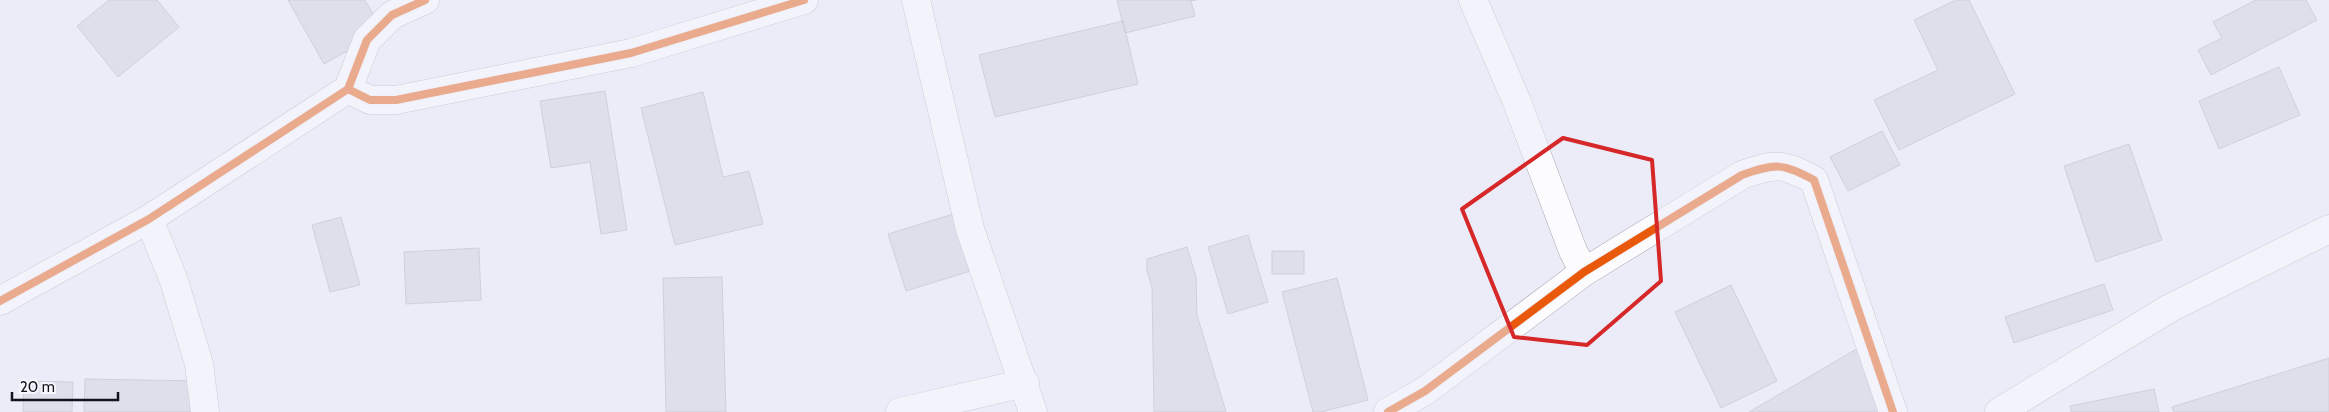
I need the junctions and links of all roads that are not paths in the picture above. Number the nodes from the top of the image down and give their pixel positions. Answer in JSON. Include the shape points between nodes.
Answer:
{"nodes":[{"id":1,"x":425,"y":0,"type":"edge"},
{"id":2,"x":804,"y":0,"type":"edge"},
{"id":3,"x":916,"y":0,"type":"edge"},
{"id":4,"x":1473,"y":0,"type":"edge"},
{"id":5,"x":348,"y":89,"type":"junction"},
{"id":6,"x":149,"y":220,"type":"junction"},
{"id":7,"x":2329,"y":228,"type":"edge"},
{"id":8,"x":1584,"y":272,"type":"junction"},
{"id":9,"x":0,"y":301,"type":"edge"},
{"id":10,"x":1025,"y":383,"type":"junction"},
{"id":11,"x":204,"y":412,"type":"edge"},
{"id":12,"x":900,"y":412,"type":"edge"},
{"id":13,"x":1033,"y":412,"type":"edge"},
{"id":14,"x":1388,"y":412,"type":"edge"},
{"id":15,"x":1893,"y":412,"type":"edge"},
{"id":16,"x":1999,"y":412,"type":"edge"}],
"edges":[{"from":1,"to":5,"type":"street","via":[[392,15],[367,40]]},
{"from":2,"to":5,"type":"street","via":[[631,53],[396,100],[370,100]]},
{"from":3,"to":10,"type":"street","via":[[970,230]]},
{"from":4,"to":8,"type":"street"},
{"from":5,"to":6,"type":"street"},
{"from":6,"to":9,"type":"street"},
{"from":6,"to":11,"type":"street","via":[[174,281],[196,354]]},
{"from":7,"to":16,"type":"street","via":[[2170,308]]},
{"from":8,"to":14,"type":"street","via":[[1424,391]]},
{"from":8,"to":15,"type":"street","via":[[1742,175],[1770,165],[1791,168],[1814,180]]},
{"from":10,"to":12,"type":"street"},
{"from":10,"to":13,"type":"street"}]}
